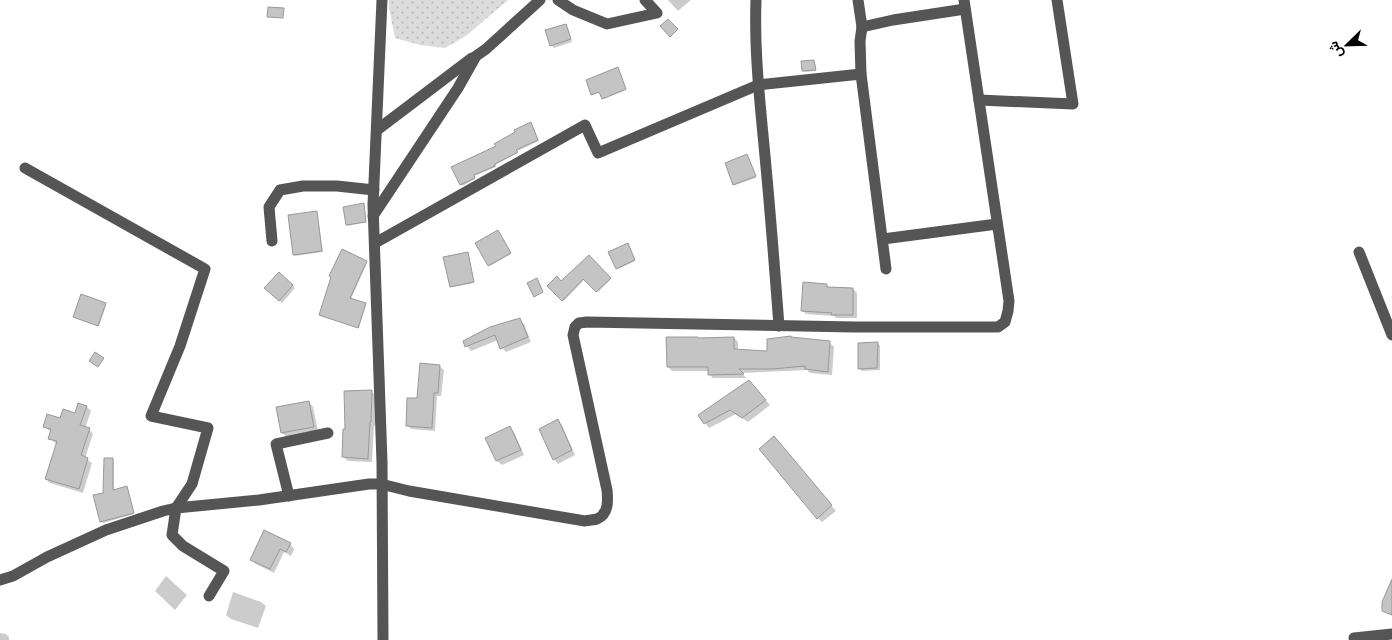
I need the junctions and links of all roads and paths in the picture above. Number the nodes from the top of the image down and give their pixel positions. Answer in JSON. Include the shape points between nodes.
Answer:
{"nodes":[{"id":1,"x":382,"y":0,"type":"edge"},
{"id":2,"x":540,"y":0,"type":"edge"},
{"id":3,"x":558,"y":0,"type":"edge"},
{"id":4,"x":645,"y":0,"type":"edge"},
{"id":5,"x":756,"y":0,"type":"edge"},
{"id":6,"x":858,"y":0,"type":"edge"},
{"id":7,"x":1057,"y":0,"type":"edge"},
{"id":8,"x":964,"y":4,"type":"edge"},
{"id":9,"x":862,"y":27,"type":"junction"},
{"id":10,"x":476,"y":56,"type":"junction"},
{"id":11,"x":861,"y":74,"type":"junction"},
{"id":12,"x":758,"y":85,"type":"junction"},
{"id":13,"x":979,"y":100,"type":"junction"},
{"id":14,"x":377,"y":130,"type":"junction"},
{"id":15,"x":25,"y":168,"type":"dead end"},
{"id":16,"x":374,"y":190,"type":"junction"},
{"id":17,"x":374,"y":216,"type":"junction"},
{"id":18,"x":997,"y":224,"type":"junction"},
{"id":19,"x":883,"y":239,"type":"junction"},
{"id":20,"x":272,"y":241,"type":"dead end"},
{"id":21,"x":374,"y":243,"type":"junction"},
{"id":22,"x":1359,"y":252,"type":"dead end"},
{"id":23,"x":886,"y":269,"type":"dead end"},
{"id":24,"x":778,"y":326,"type":"junction"},
{"id":25,"x":1392,"y":335,"type":"edge"},
{"id":26,"x":328,"y":433,"type":"dead end"},
{"id":27,"x":381,"y":484,"type":"junction"},
{"id":28,"x":289,"y":496,"type":"junction"},
{"id":29,"x":176,"y":508,"type":"junction"},
{"id":30,"x":0,"y":580,"type":"edge"},
{"id":31,"x":209,"y":596,"type":"dead end"},
{"id":32,"x":1392,"y":634,"type":"edge"},
{"id":33,"x":1354,"y":638,"type":"dead end"},
{"id":34,"x":383,"y":640,"type":"edge"}],
"edges":[{"from":1,"to":14,"type":"street"},
{"from":2,"to":10,"type":"street"},
{"from":3,"to":4,"type":"street","via":[[607,24],[657,13]]},
{"from":5,"to":12,"type":"street"},
{"from":6,"to":9,"type":"street"},
{"from":7,"to":13,"type":"street","via":[[1072,104]]},
{"from":8,"to":9,"type":"street"},
{"from":8,"to":13,"type":"street"},
{"from":9,"to":11,"type":"street"},
{"from":10,"to":14,"type":"street"},
{"from":10,"to":17,"type":"street"},
{"from":11,"to":12,"type":"street"},
{"from":11,"to":19,"type":"street"},
{"from":12,"to":21,"type":"street","via":[[598,153],[585,125]]},
{"from":12,"to":24,"type":"street"},
{"from":13,"to":18,"type":"street"},
{"from":14,"to":16,"type":"street"},
{"from":15,"to":29,"type":"street","via":[[205,269],[180,346],[151,416],[208,428],[192,484]]},
{"from":16,"to":17,"type":"street"},
{"from":16,"to":20,"type":"street","via":[[303,186],[280,190],[269,207]]},
{"from":17,"to":21,"type":"street"},
{"from":18,"to":19,"type":"street"},
{"from":18,"to":24,"type":"street","via":[[1009,301],[1005,322],[998,326]]},
{"from":19,"to":23,"type":"street"},
{"from":21,"to":27,"type":"street"},
{"from":22,"to":25,"type":"street"},
{"from":24,"to":27,"type":"street","via":[[587,322],[575,327],[573,336],[607,490],[608,503],[598,519],[585,520]]},
{"from":26,"to":28,"type":"street","via":[[276,444]]},
{"from":27,"to":28,"type":"street"},
{"from":27,"to":34,"type":"street"},
{"from":28,"to":29,"type":"street"},
{"from":29,"to":30,"type":"street","via":[[106,530]]},
{"from":29,"to":31,"type":"street","via":[[172,535],[183,546],[224,571]]},
{"from":32,"to":33,"type":"street"}]}
